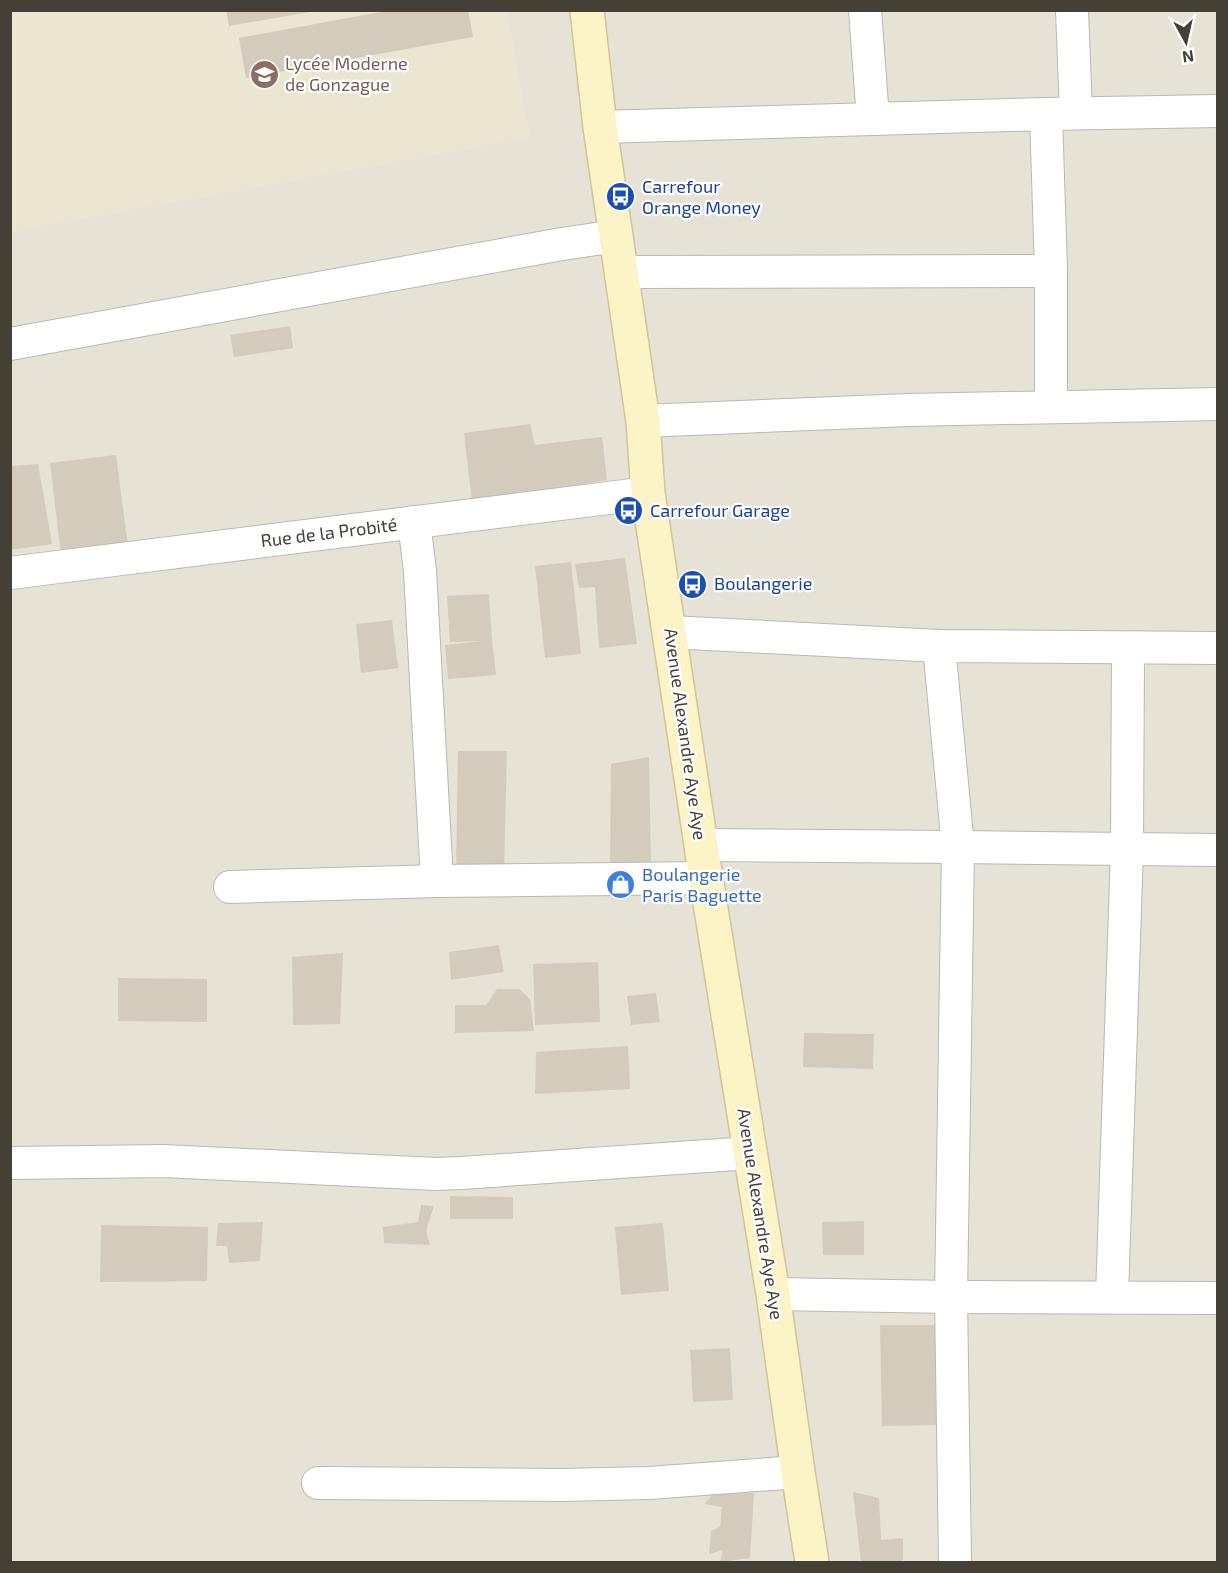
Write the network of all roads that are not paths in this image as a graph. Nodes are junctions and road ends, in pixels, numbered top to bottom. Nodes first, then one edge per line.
1 (587, 10) edge
2 (865, 10) edge
3 (1072, 10) edge
4 (1218, 111) edge
5 (1061, 114) junction
6 (873, 119) junction
7 (600, 127) junction
8 (616, 236) junction
9 (1051, 271) junction
10 (621, 272) junction
11 (10, 344) edge
12 (1218, 404) edge
13 (1051, 407) junction
14 (643, 421) junction
15 (648, 493) junction
16 (414, 522) junction
17 (10, 573) edge
18 (670, 632) junction
19 (939, 646) junction
20 (1128, 648) junction
21 (1218, 648) edge
22 (701, 845) junction
23 (958, 846) junction
24 (1127, 849) junction
25 (1218, 850) edge
26 (706, 878) junction
27 (437, 881) junction
28 (230, 887) dead end
29 (750, 1153) junction
30 (10, 1163) edge
31 (773, 1294) junction
32 (951, 1297) junction
33 (1113, 1297) junction
34 (1218, 1298) edge
35 (798, 1472) junction
36 (318, 1483) dead end
37 (812, 1563) edge
38 (955, 1563) edge

1 - 7 street, Avenue Alexandre Aye Aye
2 - 6 street
3 - 5 street
4 - 5 street
5 - 6 street
5 - 9 street
6 - 7 street
7 - 8 street, Avenue Alexandre Aye Aye
8 - 10 street, Avenue Alexandre Aye Aye
8 - 11 street
9 - 10 street
9 - 13 street
10 - 14 street, Avenue Alexandre Aye Aye
12 - 13 street
13 - 14 street
14 - 15 street, Avenue Alexandre Aye Aye
15 - 16 street, Rue de la Probité
15 - 18 street, Avenue Alexandre Aye Aye
16 - 17 street, Rue de la Probité
16 - 27 street
18 - 19 street
18 - 22 street, Avenue Alexandre Aye Aye
19 - 20 street
19 - 23 street
20 - 21 street
20 - 24 street
22 - 23 street
22 - 26 street, Avenue Alexandre Aye Aye
23 - 24 street
23 - 32 street
24 - 25 street
24 - 33 street
26 - 27 street
26 - 29 street, Avenue Alexandre Aye Aye
27 - 28 street
29 - 30 street
29 - 31 street, Avenue Alexandre Aye Aye
31 - 32 street
31 - 35 street, Avenue Alexandre Aye Aye
32 - 33 street
32 - 38 street
33 - 34 street
35 - 36 street
35 - 37 street, Avenue Alexandre Aye Aye

